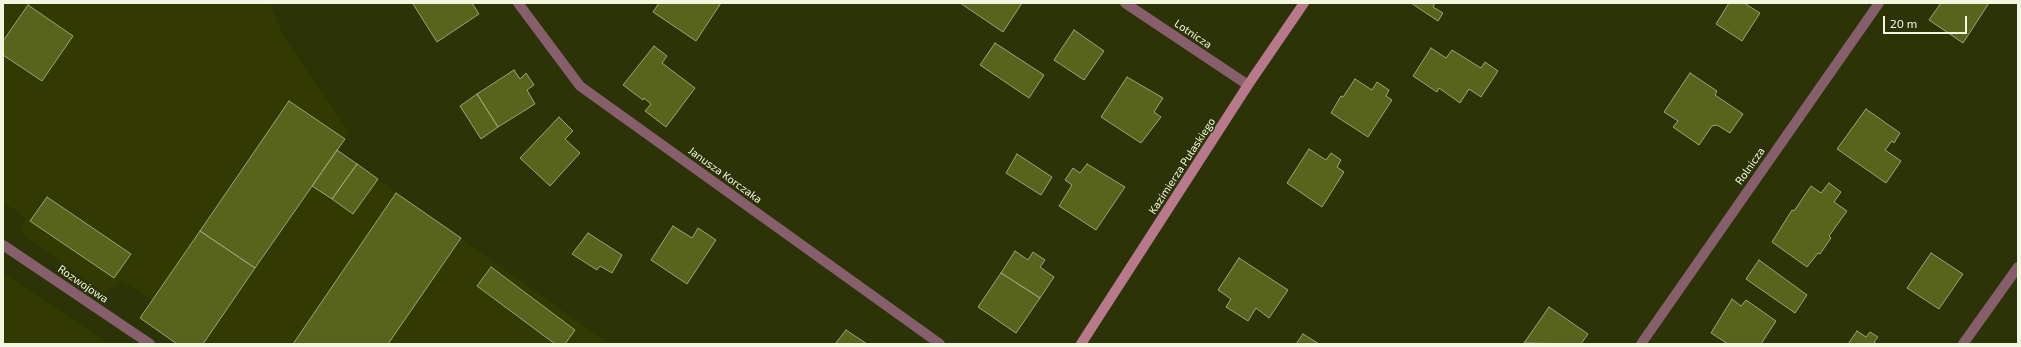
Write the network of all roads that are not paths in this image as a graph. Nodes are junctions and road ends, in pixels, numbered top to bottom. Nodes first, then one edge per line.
1 (518, 3) edge
2 (1125, 3) edge
3 (1304, 3) edge
4 (1879, 3) edge
5 (1248, 85) junction
6 (3, 244) edge
7 (2018, 267) edge
8 (150, 344) edge
9 (940, 344) edge
10 (1081, 344) edge
11 (1641, 344) edge
12 (1963, 344) edge

1 - 9 street, Janusza Korczaka
2 - 5 street, Lotnicza
3 - 5 main road, Kazimierza Pułaskiego
4 - 11 street, Rolnicza
5 - 10 main road, Kazimierza Pułaskiego
6 - 8 street, Rozwojowa
7 - 12 street

